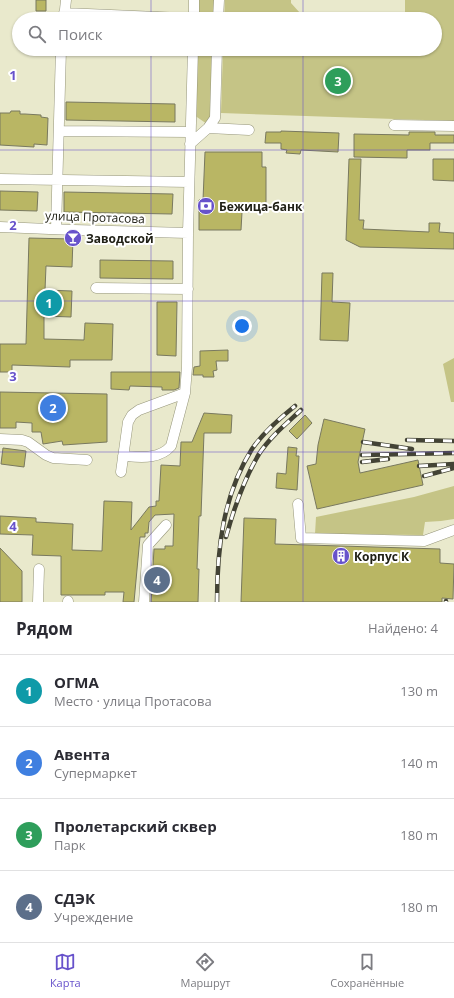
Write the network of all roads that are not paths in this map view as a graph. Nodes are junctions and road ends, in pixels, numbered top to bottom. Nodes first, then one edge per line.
1 (66, 0) edge
2 (194, 0) edge
3 (219, 0) edge
4 (64, 12) edge
5 (194, 12) edge
6 (218, 12) edge
7 (61, 56) edge
8 (193, 56) edge
9 (217, 56) edge
10 (394, 124) dead end
11 (454, 126) edge
12 (208, 128) junction
13 (249, 130) dead end
14 (59, 131) junction
15 (190, 132) junction
16 (190, 144) junction
17 (0, 179) edge
18 (58, 180) junction
19 (189, 182) junction
20 (0, 227) edge
21 (56, 229) junction
22 (188, 233) junction
23 (96, 288) dead end
24 (188, 289) junction
25 (185, 393) junction
26 (0, 439) edge
27 (123, 456) junction
28 (87, 460) dead end
29 (121, 472) dead end
30 (298, 504) dead end
31 (166, 526) dead end
32 (454, 530) edge
33 (39, 569) dead end
34 (38, 602) edge
35 (144, 602) edge

1 - 4 street
2 - 5 street
3 - 6 street
7 - 14 street
8 - 15 street
9 - 12 street
10 - 11 street
12 - 13 street
12 - 16 street
14 - 15 street
14 - 18 street
15 - 16 street
16 - 19 street
17 - 18 street
18 - 19 street
18 - 21 street
19 - 22 street
20 - 21 street, улица Протасова
21 - 22 street, улица Протасова
22 - 24 street
23 - 24 street
24 - 25 street
25 - 27 street
25 - 27 street
26 - 28 street
27 - 29 street
30 - 32 street
31 - 35 street
33 - 34 street

